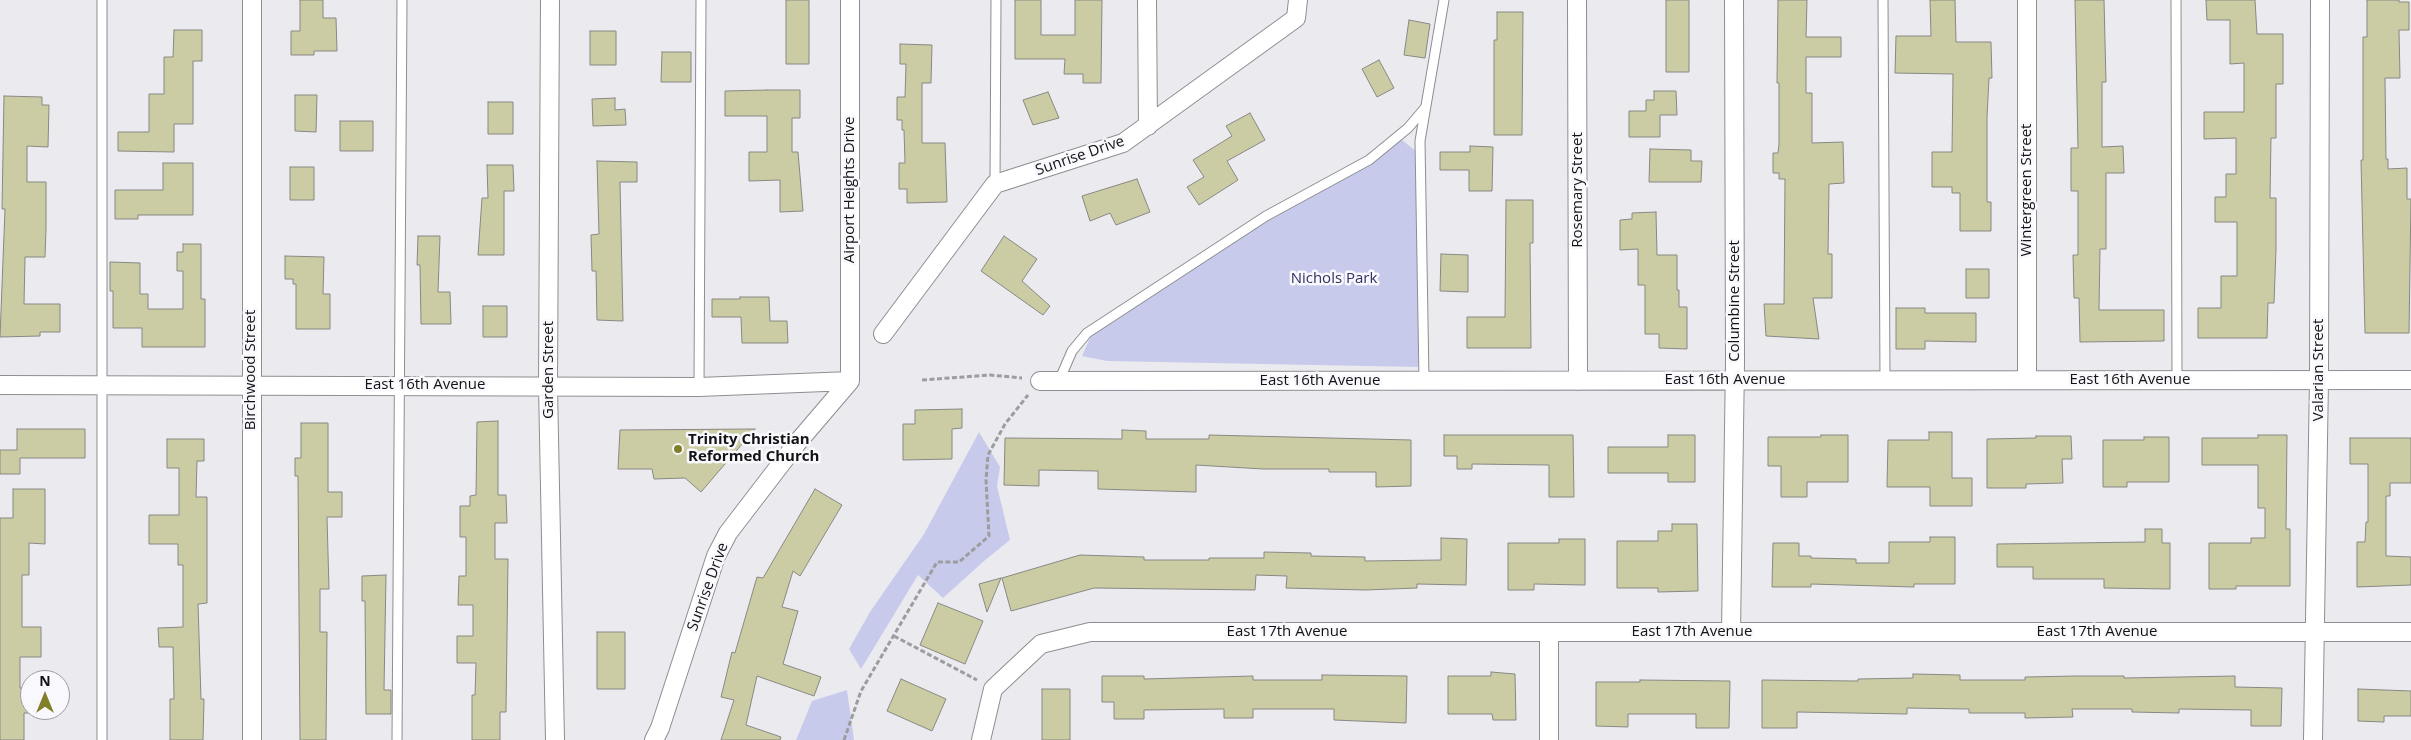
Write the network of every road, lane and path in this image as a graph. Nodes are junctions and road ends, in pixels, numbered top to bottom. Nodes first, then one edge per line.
1 (102, 0) edge
2 (252, 0) edge
3 (402, 0) edge
4 (550, 0) edge
5 (701, 0) edge
6 (850, 0) edge
7 (996, 0) edge
8 (1147, 0) edge
9 (1298, 0) edge
10 (1444, 0) edge
11 (1577, 0) edge
12 (1734, 0) edge
13 (1882, 0) edge
14 (2027, 0) edge
15 (2176, 0) edge
16 (2320, 0) edge
17 (1425, 108) junction
18 (1148, 126) junction
19 (995, 184) junction
20 (883, 334) dead end
21 (922, 380) dead end
22 (1735, 380) junction
23 (1885, 380) junction
24 (2028, 380) junction
25 (2178, 380) junction
26 (2319, 380) junction
27 (2411, 380) edge
28 (850, 381) junction
29 (1040, 381) junction
30 (1059, 381) junction
31 (1424, 381) junction
32 (1578, 381) junction
33 (251, 384) junction
34 (0, 385) edge
35 (101, 385) junction
36 (399, 386) junction
37 (548, 386) junction
38 (699, 387) junction
39 (1549, 632) junction
40 (1731, 632) junction
41 (2314, 632) junction
42 (2411, 632) edge
43 (894, 636) junction
44 (993, 689) junction
45 (102, 740) edge
46 (252, 740) edge
47 (397, 740) edge
48 (555, 740) edge
49 (654, 740) edge
50 (844, 740) edge
51 (981, 740) edge
52 (1549, 740) edge
53 (2313, 740) edge

1 - 35 lane
2 - 33 street, Birchwood Street
3 - 36 lane
4 - 37 street, Garden Street
5 - 38 lane
6 - 28 street, Airport Heights Drive
7 - 19 lane
8 - 18 street
9 - 18 street, Sunrise Drive
10 - 17 lane
11 - 32 street, Rosemary Street
12 - 22 street, Columbine Street
13 - 23 lane
14 - 24 street, Wintergreen Street
15 - 25 lane
16 - 26 street, Valarian Street
17 - 30 lane
17 - 31 lane
18 - 19 street, Sunrise Drive
19 - 20 street
21 - 29 path
22 - 23 street, East 16th Avenue
22 - 32 street, East 16th Avenue
22 - 40 street, Columbine Street
23 - 24 street, East 16th Avenue
24 - 25 street, East 16th Avenue
25 - 26 street, East 16th Avenue
26 - 27 street, East 16th Avenue
26 - 41 street, Valarian Street
28 - 38 street, East 16th Avenue
28 - 49 street, Sunrise Drive
29 - 30 street, East 16th Avenue
29 - 43 path
30 - 31 street, East 16th Avenue
31 - 32 street, East 16th Avenue
33 - 35 street, East 16th Avenue
33 - 36 street, East 16th Avenue
33 - 46 street, Birchwood Street
34 - 35 street, East 16th Avenue
35 - 45 lane
36 - 37 street, East 16th Avenue
36 - 47 lane
37 - 38 street, East 16th Avenue
37 - 48 street, Garden Street
39 - 40 street, East 17th Avenue
39 - 44 street, East 17th Avenue
39 - 52 street
40 - 41 street, East 17th Avenue
41 - 42 street, East 17th Avenue
41 - 53 street, Valarian Street
43 - 44 path
43 - 50 path
44 - 51 street

